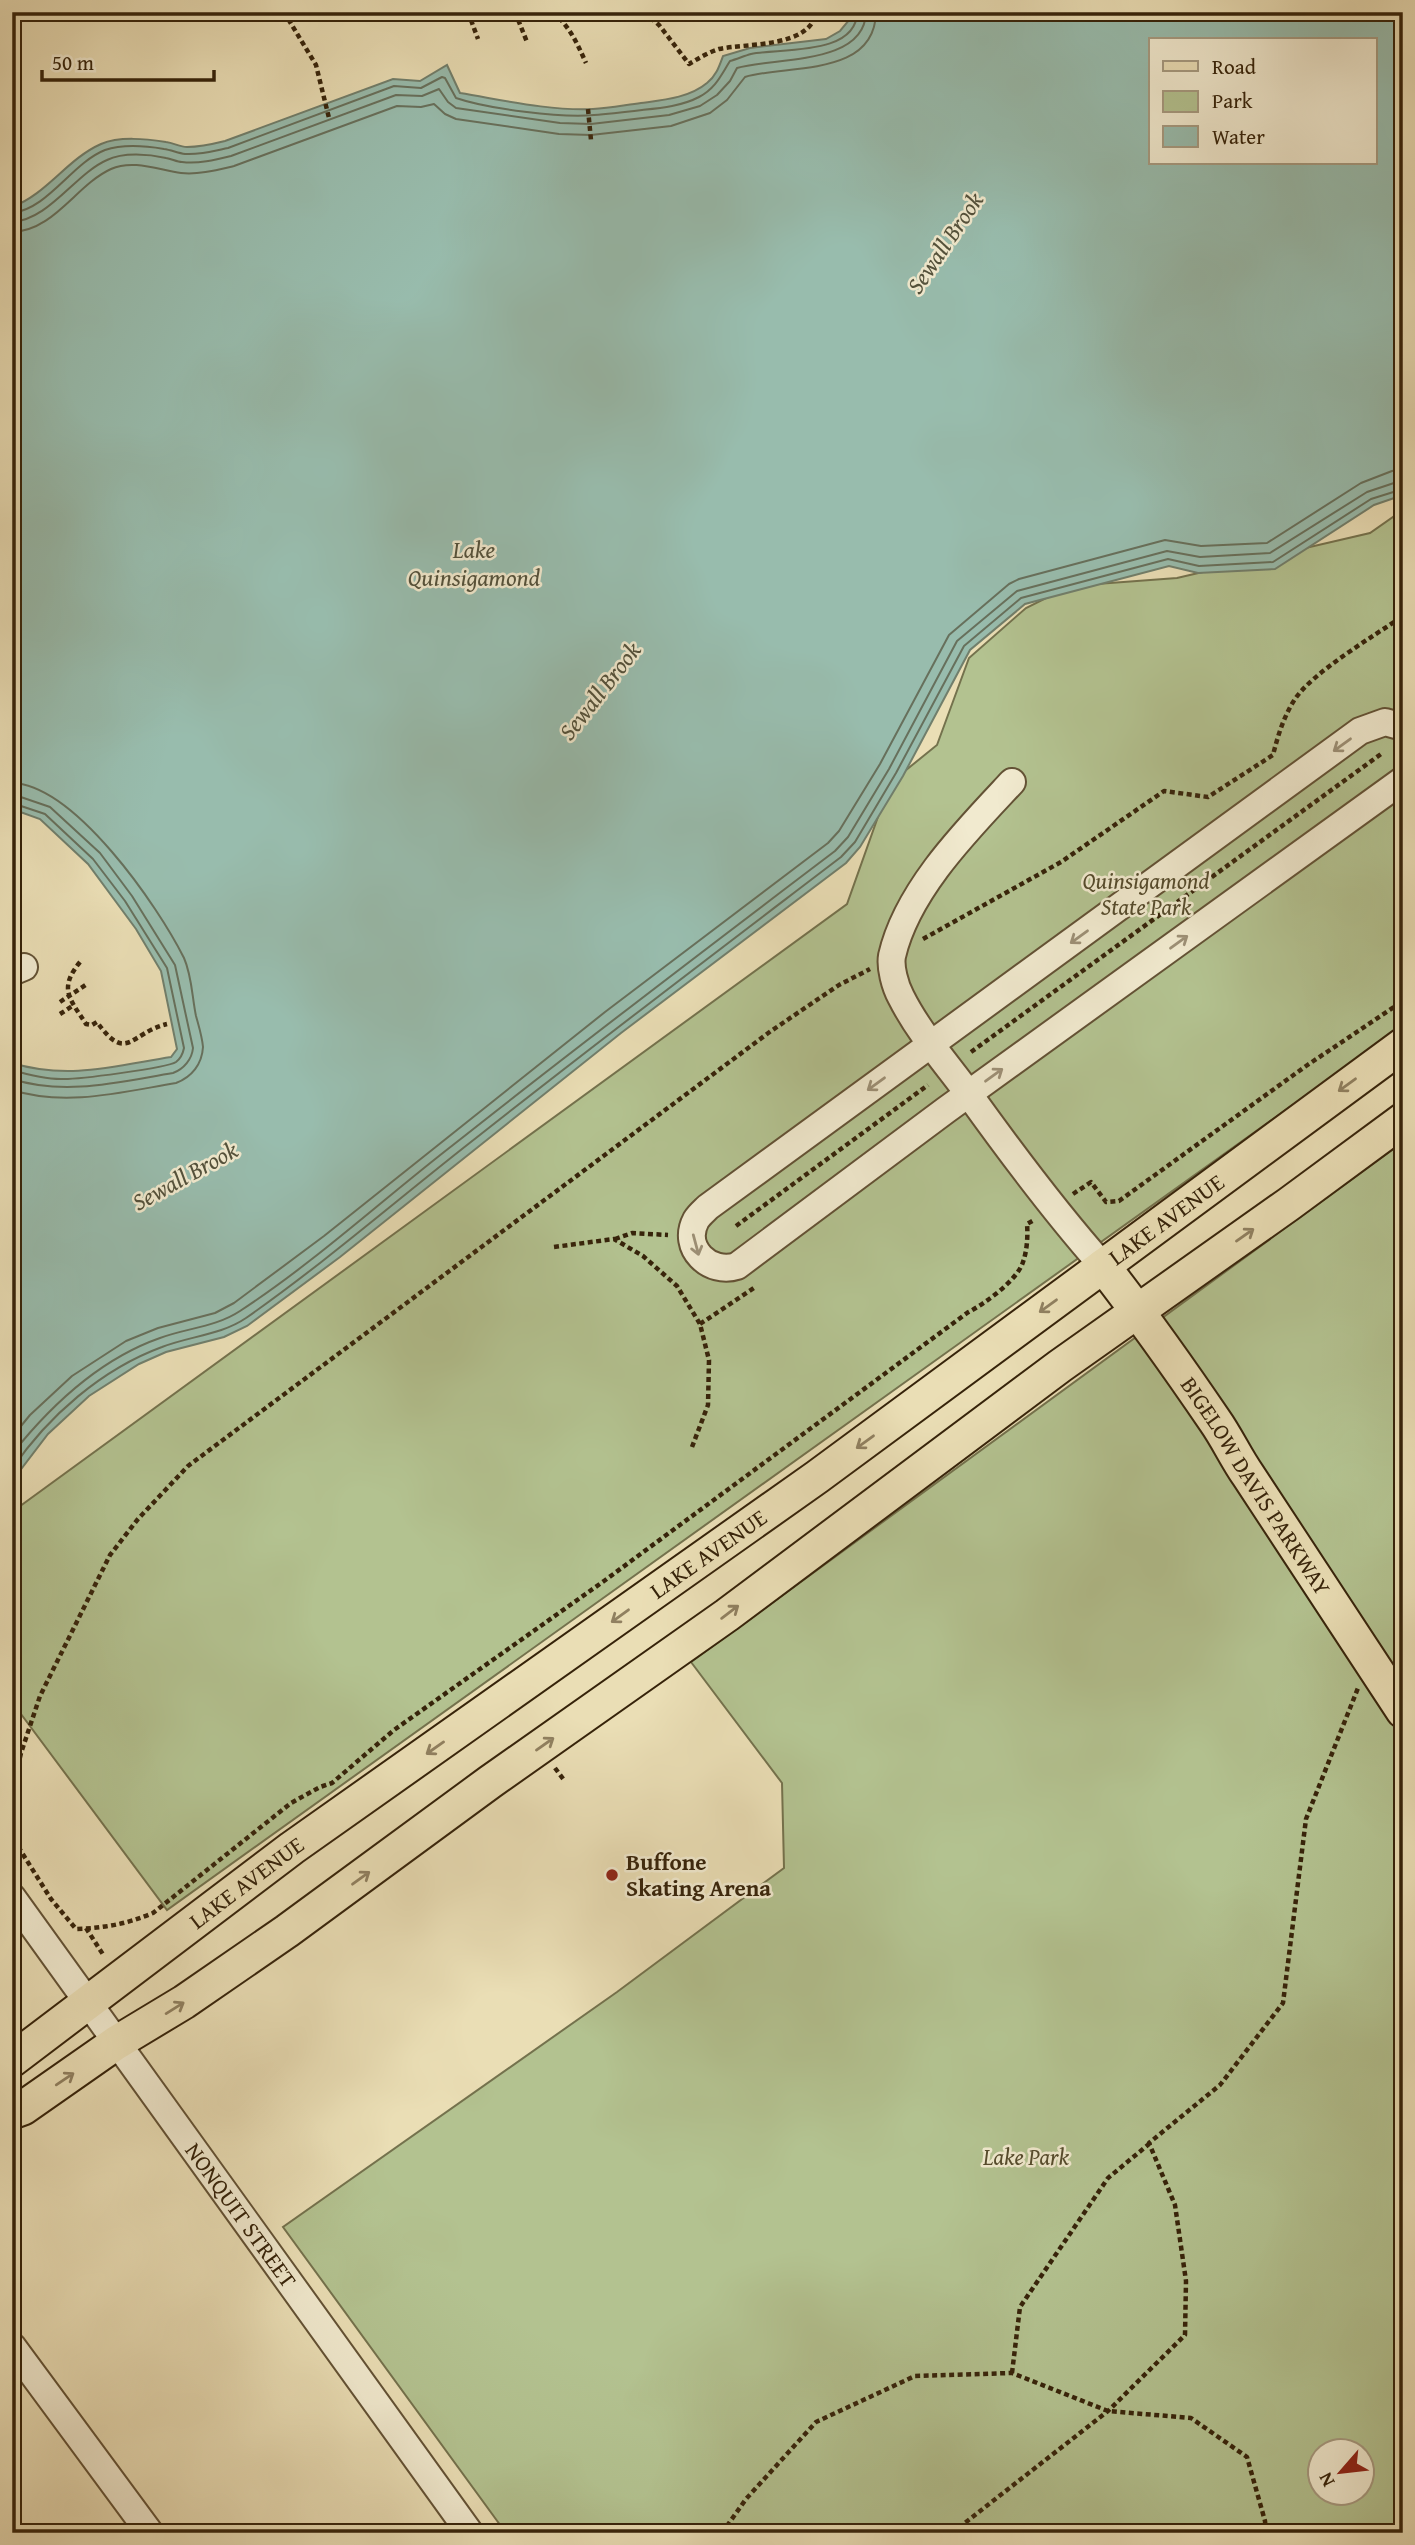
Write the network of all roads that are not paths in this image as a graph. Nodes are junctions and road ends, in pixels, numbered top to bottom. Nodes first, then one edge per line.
1 (1403, 726) edge
2 (1403, 780) edge
3 (1012, 782) dead end
4 (932, 1044) junction
5 (1403, 1045) edge
6 (968, 1094) junction
7 (1403, 1120) edge
8 (1103, 1266) junction
9 (1138, 1310) junction
10 (1402, 1708) edge
11 (12, 1897) edge
12 (89, 2003) junction
13 (116, 2043) junction
14 (12, 2060) edge
15 (12, 2112) edge
16 (12, 2346) edge
17 (150, 2533) edge
18 (470, 2533) edge

1 -> 4 street
6 -> 2 street
3 - 4 street
4 - 6 street
4 -> 6 street
5 -> 8 main road, LAKE AVENUE
6 - 8 street
9 -> 7 main road
8 - 9 main road, BIGELOW DAVIS PARKWAY
8 -> 12 main road, LAKE AVENUE
9 - 10 main road, BIGELOW DAVIS PARKWAY
13 -> 9 main road
11 - 12 street, NONQUIT STREET
12 - 13 street, NONQUIT STREET
12 - 14 main road, LAKE AVENUE
15 -> 13 main road
13 - 18 street, NONQUIT STREET
16 - 17 street

